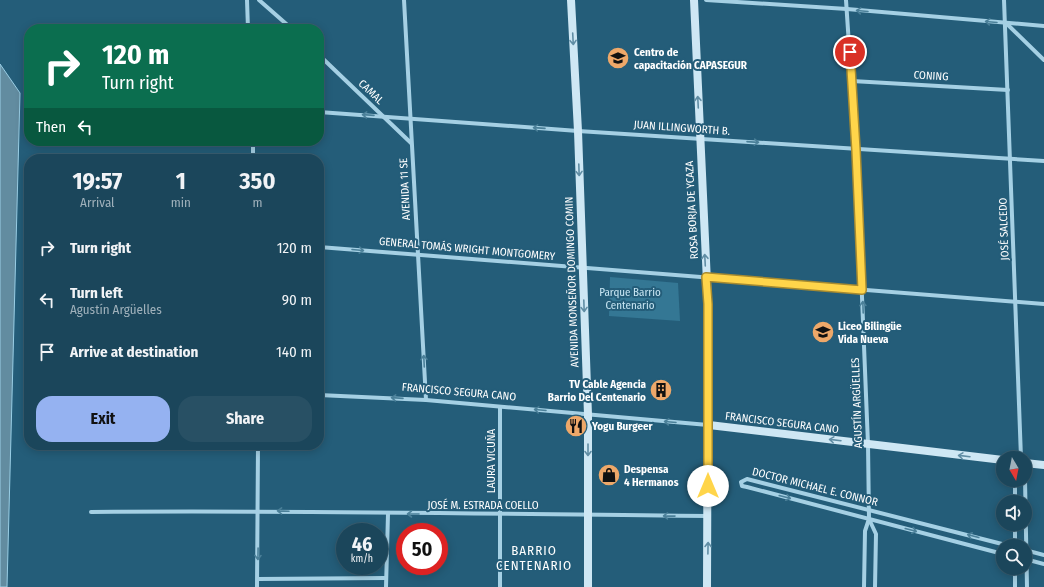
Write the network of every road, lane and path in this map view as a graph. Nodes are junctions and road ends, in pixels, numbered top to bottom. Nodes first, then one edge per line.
1 (247, 0) edge
2 (259, 0) edge
3 (404, 0) edge
4 (571, 0) edge
5 (694, 0) edge
6 (706, 0) edge
7 (846, 0) edge
8 (1004, 0) edge
9 (847, 9) junction
10 (1006, 23) junction
11 (248, 24) edge
12 (286, 24) edge
13 (1044, 26) edge
14 (324, 60) edge
15 (1044, 60) edge
16 (852, 81) junction
17 (1008, 90) junction
18 (324, 112) edge
19 (383, 116) junction
20 (410, 119) junction
21 (578, 131) junction
22 (700, 138) junction
23 (412, 143) junction
24 (856, 150) junction
25 (1011, 160) junction
26 (1044, 162) edge
27 (324, 247) edge
28 (418, 255) junction
29 (583, 268) junction
30 (706, 277) junction
31 (862, 290) junction
32 (1016, 302) junction
33 (1044, 304) edge
34 (324, 395) edge
35 (426, 400) junction
36 (500, 407) junction
37 (588, 415) junction
38 (709, 425) junction
39 (868, 444) junction
40 (258, 450) edge
41 (1021, 451) edge
42 (996, 459) edge
43 (1032, 464) edge
44 (1044, 465) edge
45 (1025, 487) edge
46 (868, 509) junction
47 (258, 510) junction
48 (92, 512) dead end
49 (388, 514) junction
50 (500, 514) junction
51 (588, 515) junction
52 (708, 516) junction
53 (869, 519) junction
54 (1026, 539) edge
55 (996, 542) edge
56 (996, 552) edge
57 (1032, 552) edge
58 (1044, 555) edge
59 (1032, 561) edge
60 (1044, 564) edge
61 (1015, 575) edge
62 (1027, 575) edge
63 (386, 578) junction
64 (258, 579) junction
65 (257, 587) edge
66 (386, 587) edge
67 (500, 587) edge
68 (588, 587) edge
69 (707, 587) edge
70 (864, 587) edge
71 (875, 587) edge
72 (1015, 587) edge
73 (1027, 587) edge

1 - 11 street
2 - 12 street
3 - 20 street, AVENIDA 11 SE
4 -> 21 main road, AVENIDA MONSEÑOR DOMINGO COMIN
22 -> 5 main road, ROSA BORJA DE YCAZA
6 - 9 street
7 - 9 street, AGUSTÍN ARGÜELLES
8 - 10 street, JOSÉ SALCEDO
10 -> 9 street
9 - 16 street, AGUSTÍN ARGÜELLES
10 - 13 street
10 - 15 street
10 - 17 street, JOSÉ SALCEDO
14 - 19 street, CAMAL
16 - 17 street, CONING
16 - 24 street, AGUSTÍN ARGÜELLES
17 - 25 street, JOSÉ SALCEDO
19 -> 18 street, JUAN ILLINGWORTH B.
19 - 20 street, JUAN ILLINGWORTH B.
19 - 23 street, CAMAL
21 -> 20 street, JUAN ILLINGWORTH B.
20 - 23 street, AVENIDA 11 SE
21 - 22 street, JUAN ILLINGWORTH B.
21 -> 29 main road, AVENIDA MONSEÑOR DOMINGO COMIN
22 -> 24 street, JUAN ILLINGWORTH B.
30 -> 22 main road, ROSA BORJA DE YCAZA
23 - 28 street, AVENIDA 11 SE
24 - 25 street, JUAN ILLINGWORTH B.
24 - 31 street, AGUSTÍN ARGÜELLES
25 - 26 street, JUAN ILLINGWORTH B.
25 - 32 street, JOSÉ SALCEDO
27 -> 28 street, GENERAL TOMÁS WRIGHT MONTGOMERY
28 - 29 street, GENERAL TOMÁS WRIGHT MONTGOMERY
35 -> 28 street, AVENIDA 11 SE
29 - 30 street, GENERAL TOMÁS WRIGHT MONTGOMERY
29 -> 37 main road, AVENIDA MONSEÑOR DOMINGO COMIN
30 - 31 street, GENERAL TOMÁS WRIGHT MONTGOMERY
30 - 38 main road, ROSA BORJA DE YCAZA
31 - 32 street, GENERAL TOMÁS WRIGHT MONTGOMERY
39 -> 31 street, AGUSTÍN ARGÜELLES
32 - 33 street, GENERAL TOMÁS WRIGHT MONTGOMERY
32 - 41 street, JOSÉ SALCEDO
35 -> 34 street, FRANCISCO SEGURA CANO
35 - 36 street, FRANCISCO SEGURA CANO
37 -> 36 street, FRANCISCO SEGURA CANO
36 - 50 street, LAURA VICUÑA
38 -> 37 street, FRANCISCO SEGURA CANO
37 -> 51 main road, AVENIDA MONSEÑOR DOMINGO COMIN
39 -> 38 main road, FRANCISCO SEGURA CANO
38 - 52 main road, ROSA BORJA DE YCAZA
42 -> 39 main road, FRANCISCO SEGURA CANO
39 - 46 street, AGUSTÍN ARGÜELLES
40 - 47 street
43 - 44 main road
45 - 54 street
46 - 53 street, AGUSTÍN ARGÜELLES
46 -> 53 street, DOCTOR MICHAEL E. CONNOR
55 -> 46 street, DOCTOR MICHAEL E. CONNOR
47 - 48 street, JOSÉ M. ESTRADA COELLO
49 -> 47 street, JOSÉ M. ESTRADA COELLO
47 -> 64 street
50 -> 49 street, JOSÉ M. ESTRADA COELLO
49 - 63 street
50 - 51 street, JOSÉ M. ESTRADA COELLO
50 - 67 street, LAURA VICUÑA
52 -> 51 street, JOSÉ M. ESTRADA COELLO
51 - 68 main road, AVENIDA MONSEÑOR DOMINGO COMIN
69 -> 52 main road, ROSA BORJA DE YCAZA
53 -> 56 street, DOCTOR MICHAEL E. CONNOR
53 - 70 street, AGUSTÍN ARGÜELLES
53 - 71 street, AGUSTÍN ARGÜELLES
57 - 58 street
59 - 60 street
61 - 72 street
62 - 73 street
63 - 64 street
63 - 66 street
64 - 65 street

